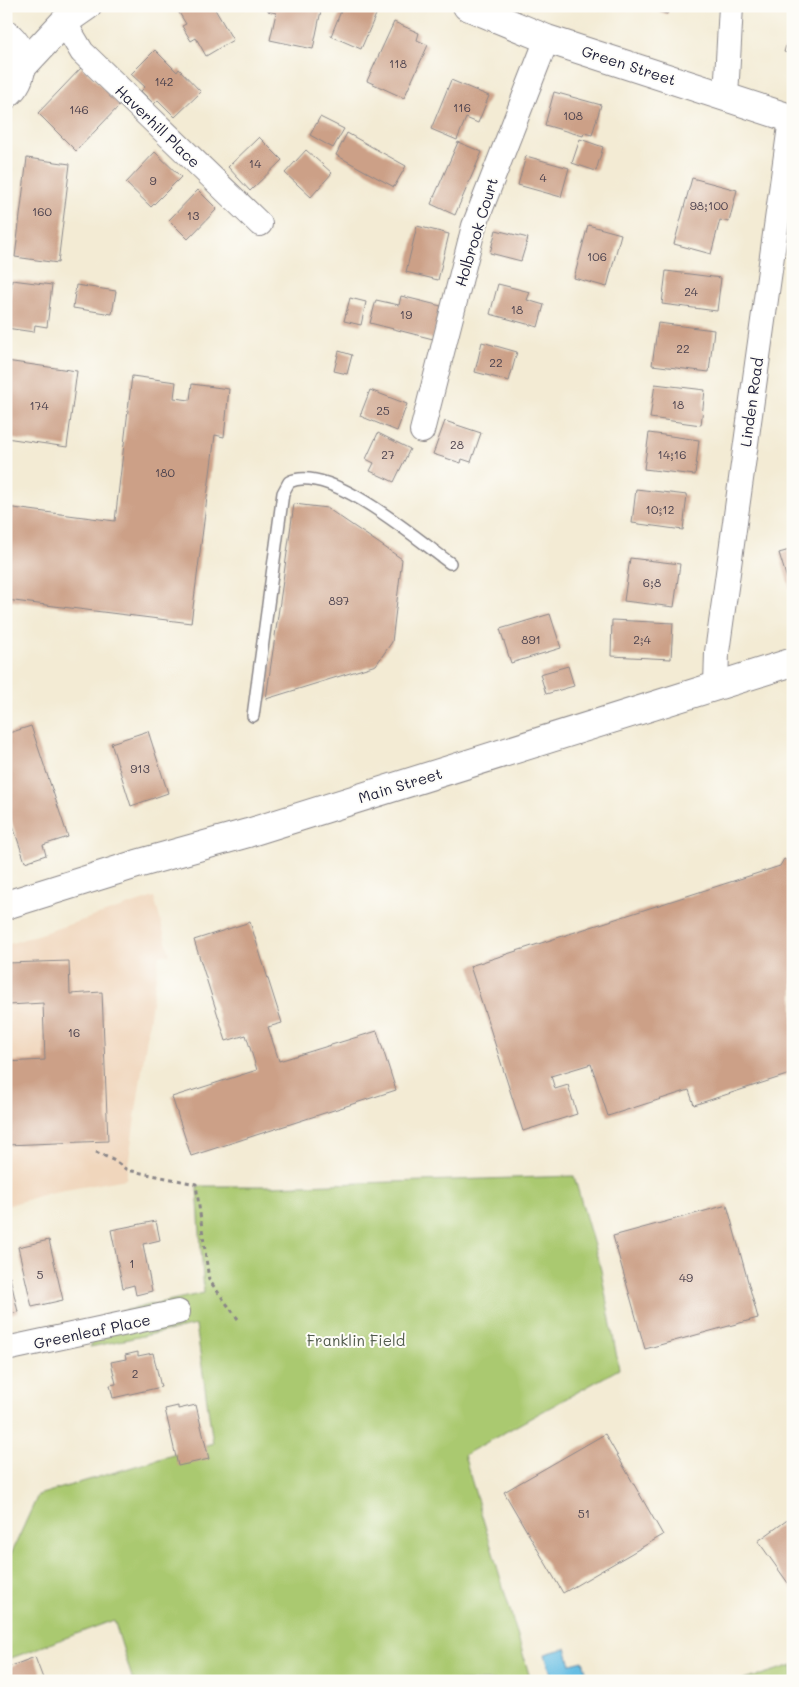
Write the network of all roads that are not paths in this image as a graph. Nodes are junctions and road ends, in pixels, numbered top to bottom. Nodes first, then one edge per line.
1 (87, 6) edge
2 (467, 6) edge
3 (730, 6) edge
4 (64, 22) junction
5 (6, 29) edge
6 (6, 34) edge
7 (547, 39) junction
8 (22, 67) junction
9 (6, 95) edge
10 (726, 96) junction
11 (792, 119) edge
12 (260, 224) dead end
13 (422, 431) dead end
14 (450, 563) dead end
15 (793, 662) edge
16 (716, 686) junction
17 (253, 716) dead end
18 (6, 905) edge
19 (178, 1312) dead end
20 (6, 1349) edge

1 - 4 main road
2 - 7 main road, Green Street
3 - 10 street
4 - 5 main road
4 - 8 main road
4 - 12 street, Haverhill Place
6 - 8 main road
7 - 10 main road, Green Street
7 - 13 street, Holbrook Court
8 - 9 main road
10 - 11 main road, Green Street
11 - 16 street, Linden Road
14 - 17 lane
15 - 16 main road, Main Street
16 - 18 main road, Main Street
19 - 20 street, Greenleaf Place

